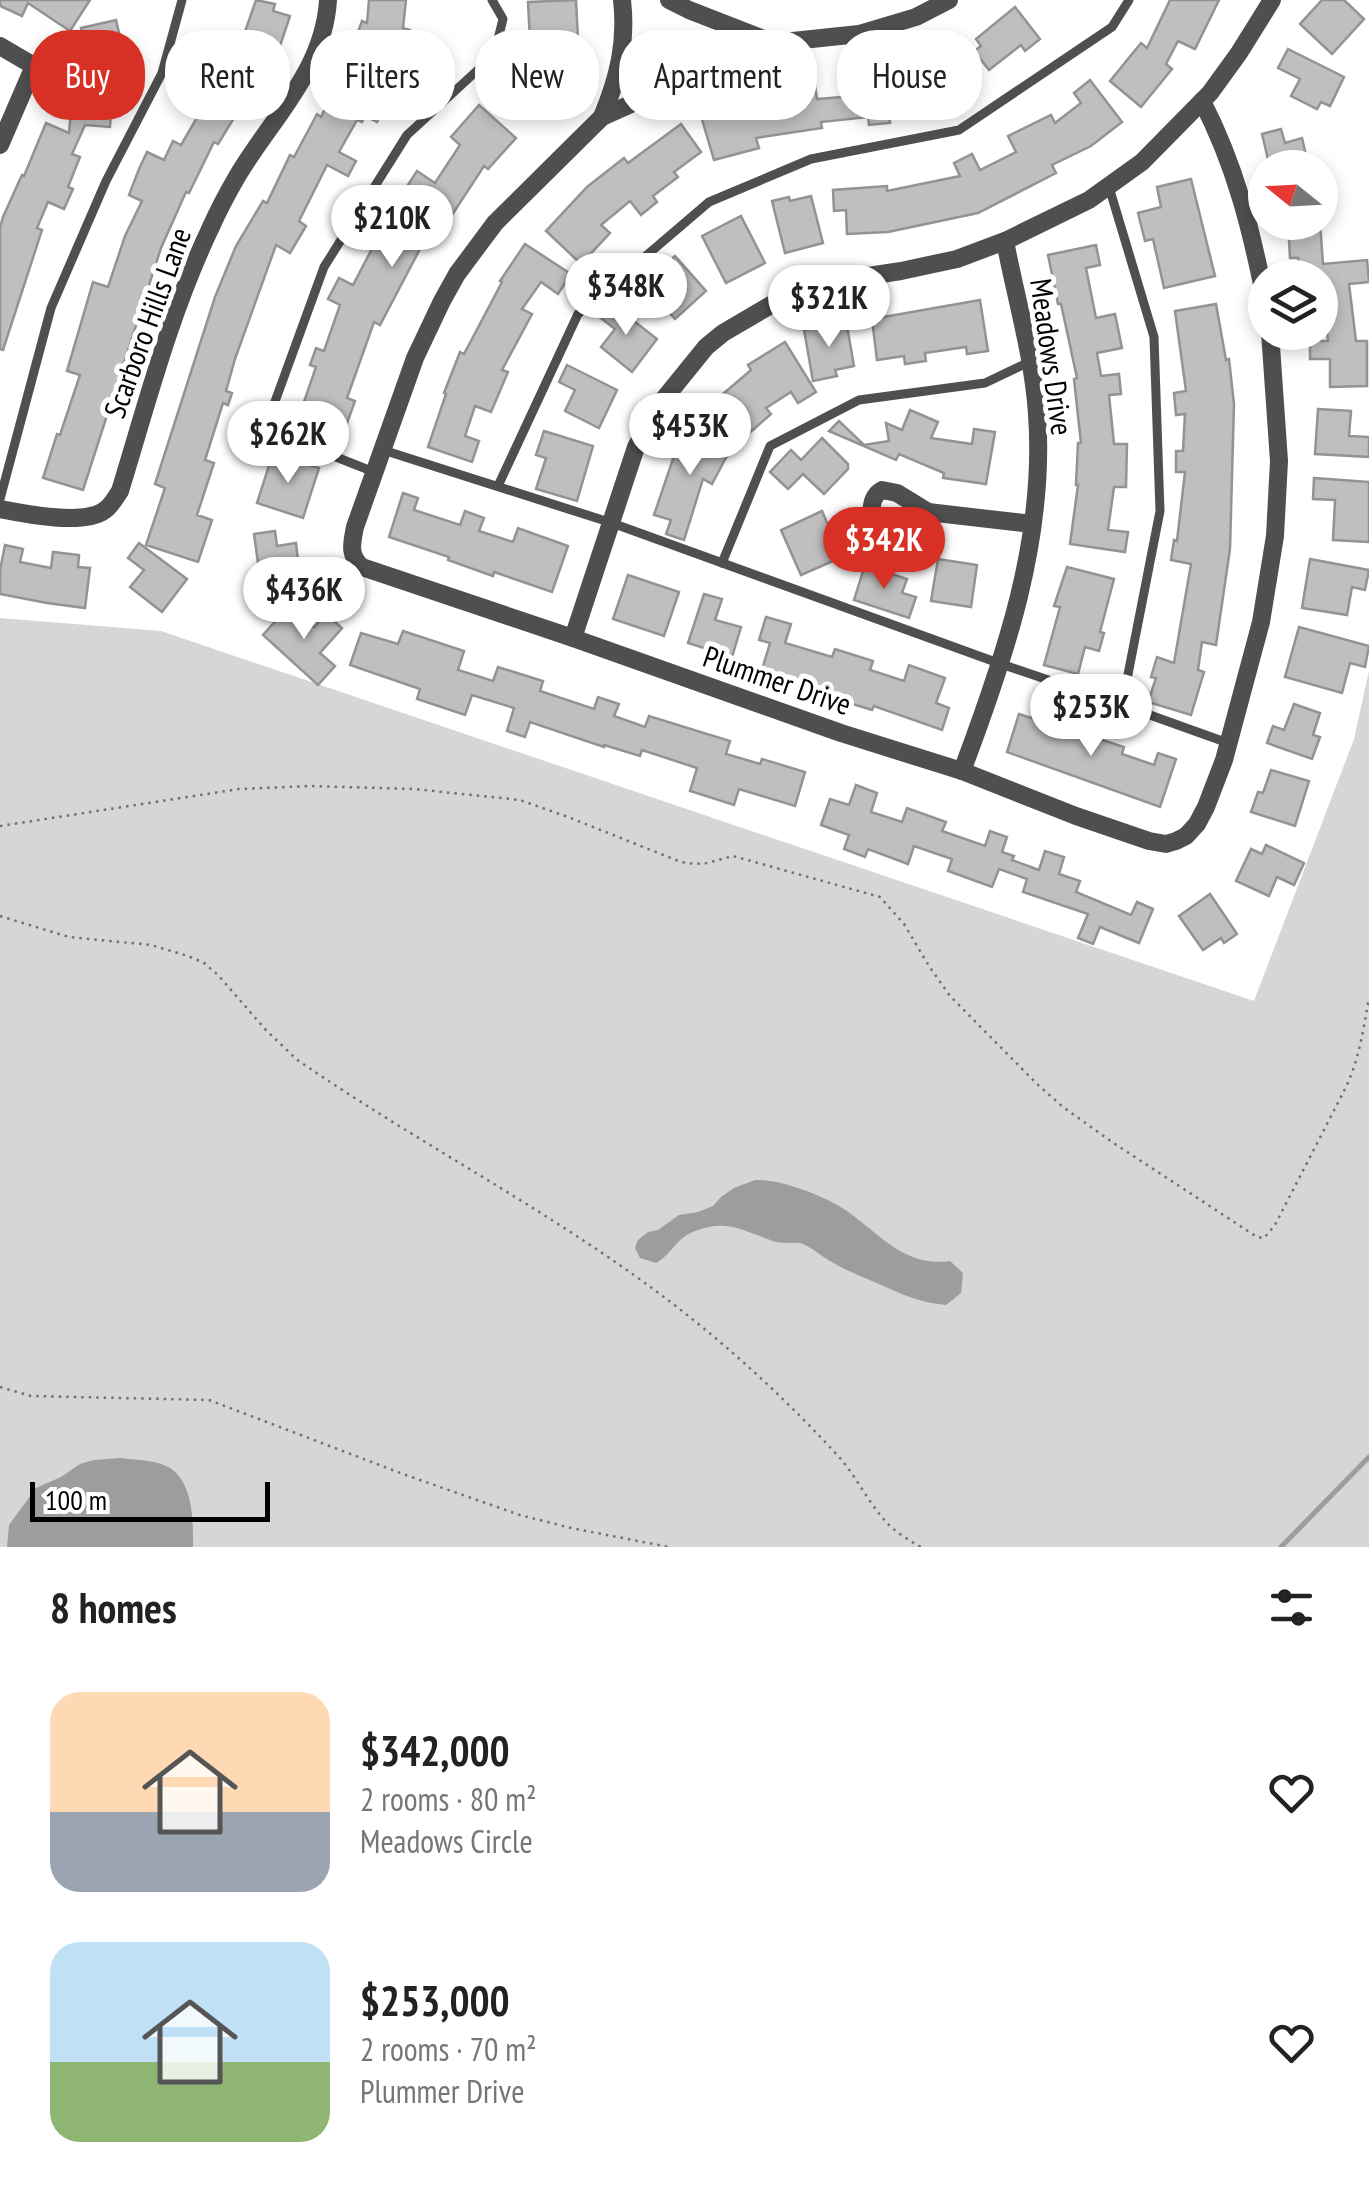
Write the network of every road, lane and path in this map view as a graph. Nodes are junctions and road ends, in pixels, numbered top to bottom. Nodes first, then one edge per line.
1 (182, 0) edge
2 (328, 0) edge
3 (492, 0) edge
4 (622, 0) edge
5 (669, 0) edge
6 (948, 0) edge
7 (1129, 0) edge
8 (1272, 0) edge
9 (741, 30) edge
10 (817, 38) edge
11 (0, 46) edge
12 (1202, 101) junction
13 (619, 110) edge
14 (602, 118) junction
15 (0, 145) edge
16 (1109, 187) junction
17 (1005, 241) junction
18 (1256, 260) edge
19 (1271, 350) edge
20 (1030, 362) junction
21 (382, 450) junction
22 (374, 472) junction
23 (498, 486) junction
24 (0, 498) edge
25 (0, 509) edge
26 (928, 512) dead end
27 (612, 522) junction
28 (1032, 524) junction
29 (722, 562) junction
30 (573, 638) junction
31 (1001, 664) junction
32 (1122, 704) junction
33 (1228, 742) junction
34 (962, 771) junction
35 (0, 826) edge
36 (0, 916) edge
37 (1369, 998) edge
38 (0, 1387) edge
39 (668, 1547) edge
40 (921, 1547) edge

1 - 24 lane
2 - 25 street, Scarboro Hills Lane
3 - 22 lane
4 - 14 street, Plummer Drive
5 - 9 street
6 - 10 street
7 - 23 lane
8 - 12 street
11 - 15 street
12 - 16 street
12 - 18 street
13 - 14 street, Plummer Drive
14 - 21 street, Plummer Drive
16 - 17 street
16 - 32 lane
17 - 20 street, Meadows Drive
17 - 27 street
19 - 33 street, Plummer Drive
20 - 28 street, Meadows Drive
20 - 29 lane
21 - 22 street, Plummer Drive
21 - 23 lane
22 - 30 street, Plummer Drive
23 - 27 lane
26 - 28 street
27 - 29 lane
27 - 30 street
28 - 31 street, Meadows Drive
29 - 31 lane
30 - 34 street, Plummer Drive
31 - 32 lane
31 - 34 street, Meadows Drive
32 - 33 lane
33 - 34 street, Plummer Drive
35 - 37 path
36 - 40 path
38 - 39 path

